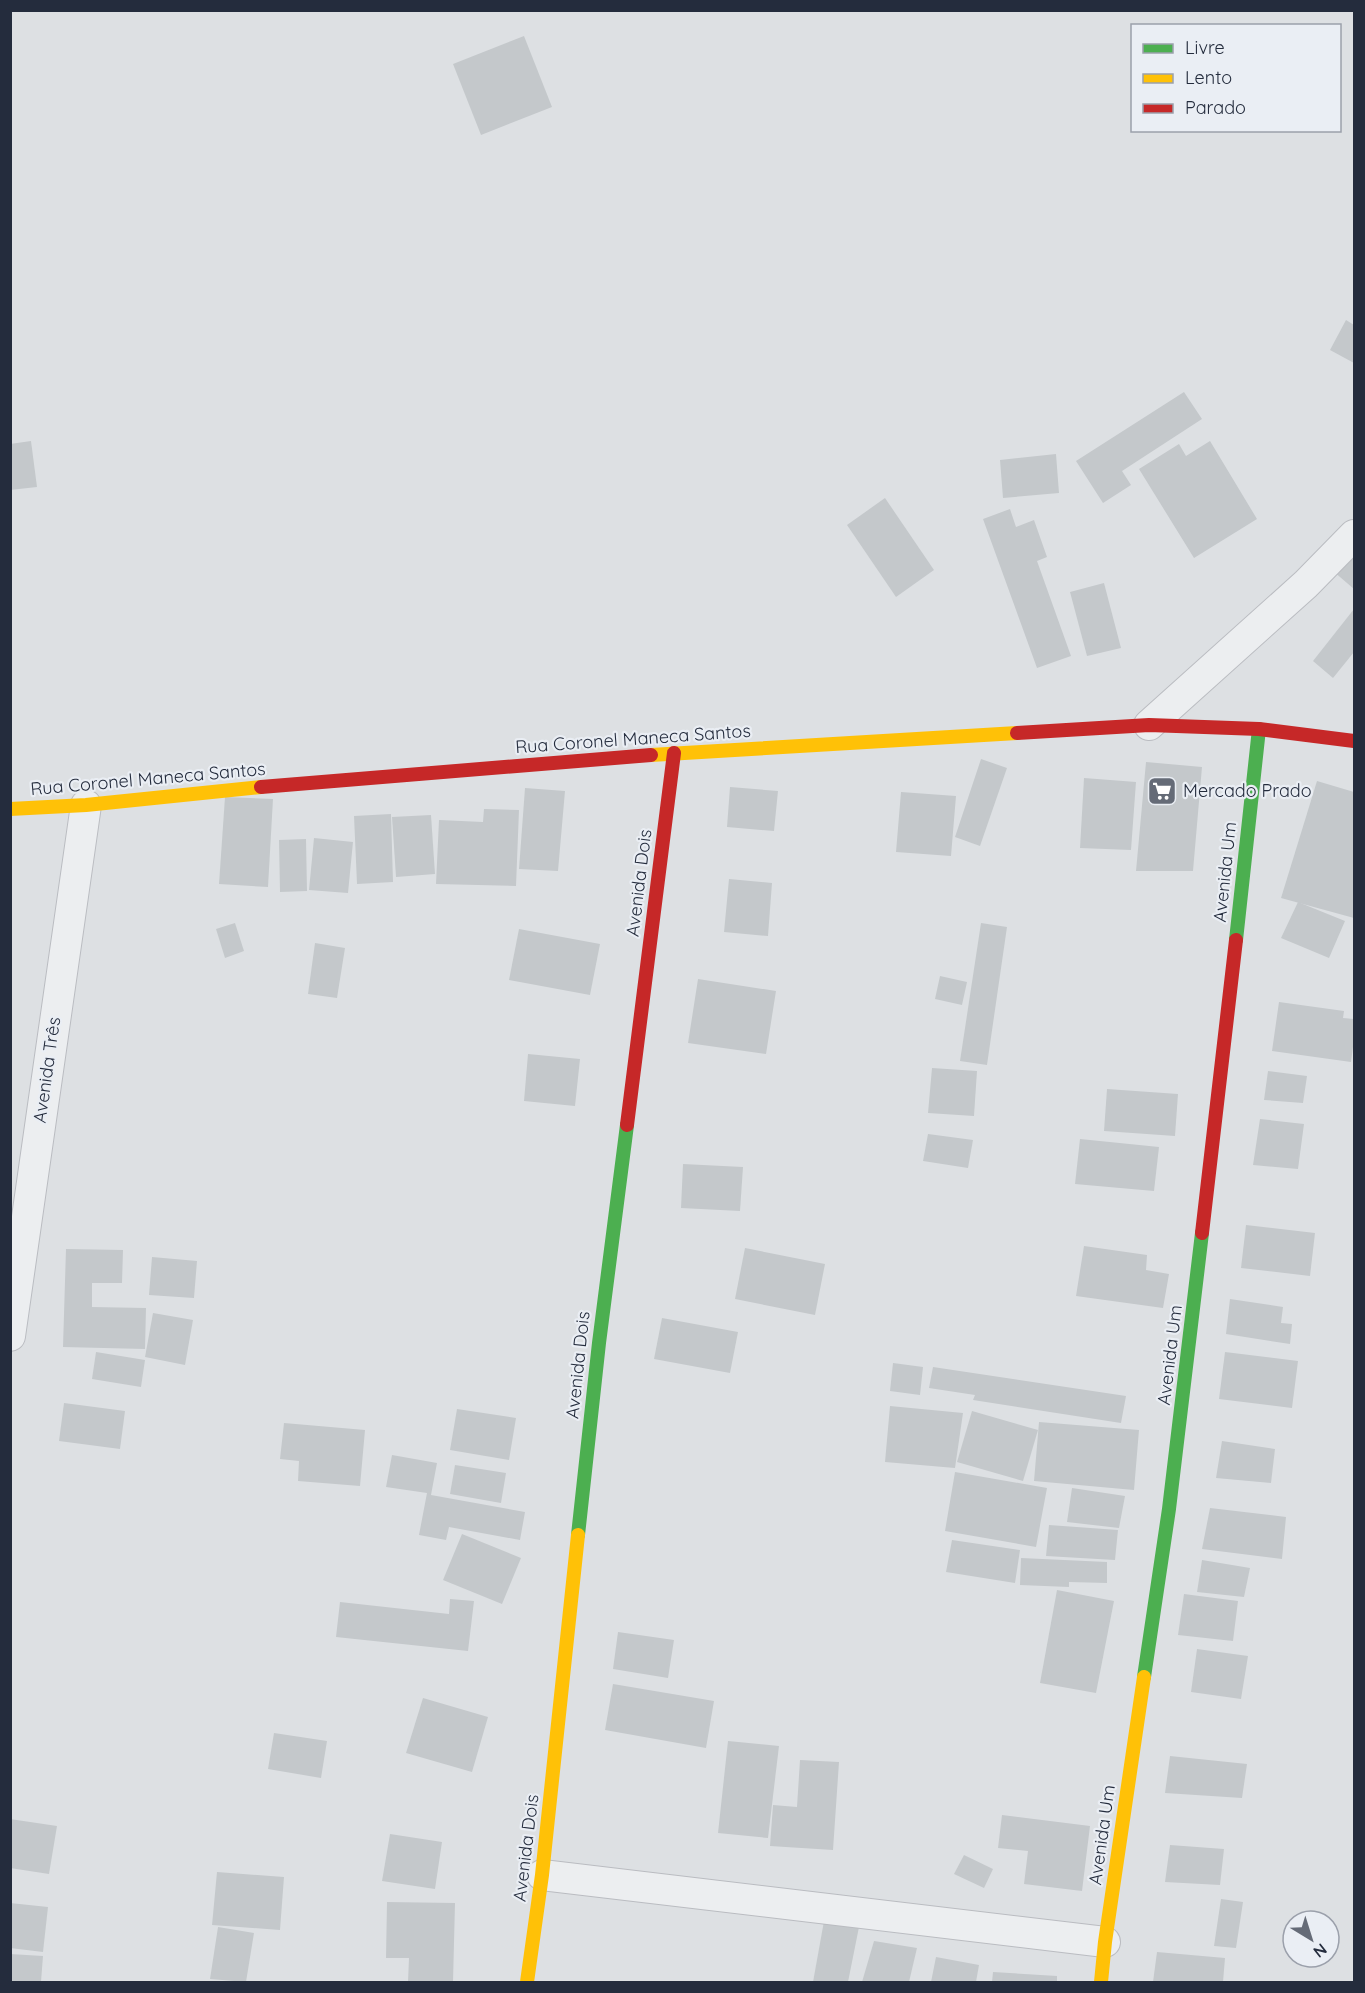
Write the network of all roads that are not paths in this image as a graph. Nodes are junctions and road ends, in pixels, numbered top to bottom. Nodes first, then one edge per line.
1 (1354, 535) edge
2 (1149, 725) junction
3 (1259, 729) junction
4 (1354, 741) edge
5 (674, 753) junction
6 (86, 805) junction
7 (10, 809) edge
8 (10, 1335) edge
9 (542, 1875) junction
10 (1105, 1942) junction
11 (527, 1983) edge
12 (1101, 1983) edge

1 - 2 street
2 - 3 street, Rua Coronel Maneca Santos
2 - 5 street, Rua Coronel Maneca Santos
3 - 4 street, Rua Coronel Maneca Santos
3 - 10 street, Avenida Um
5 - 6 street, Rua Coronel Maneca Santos
5 - 9 street, Avenida Dois
6 - 7 street, Rua Coronel Maneca Santos
6 - 8 street, Avenida Três
9 - 10 street
9 - 11 street, Avenida Dois
10 - 12 street, Avenida Um

